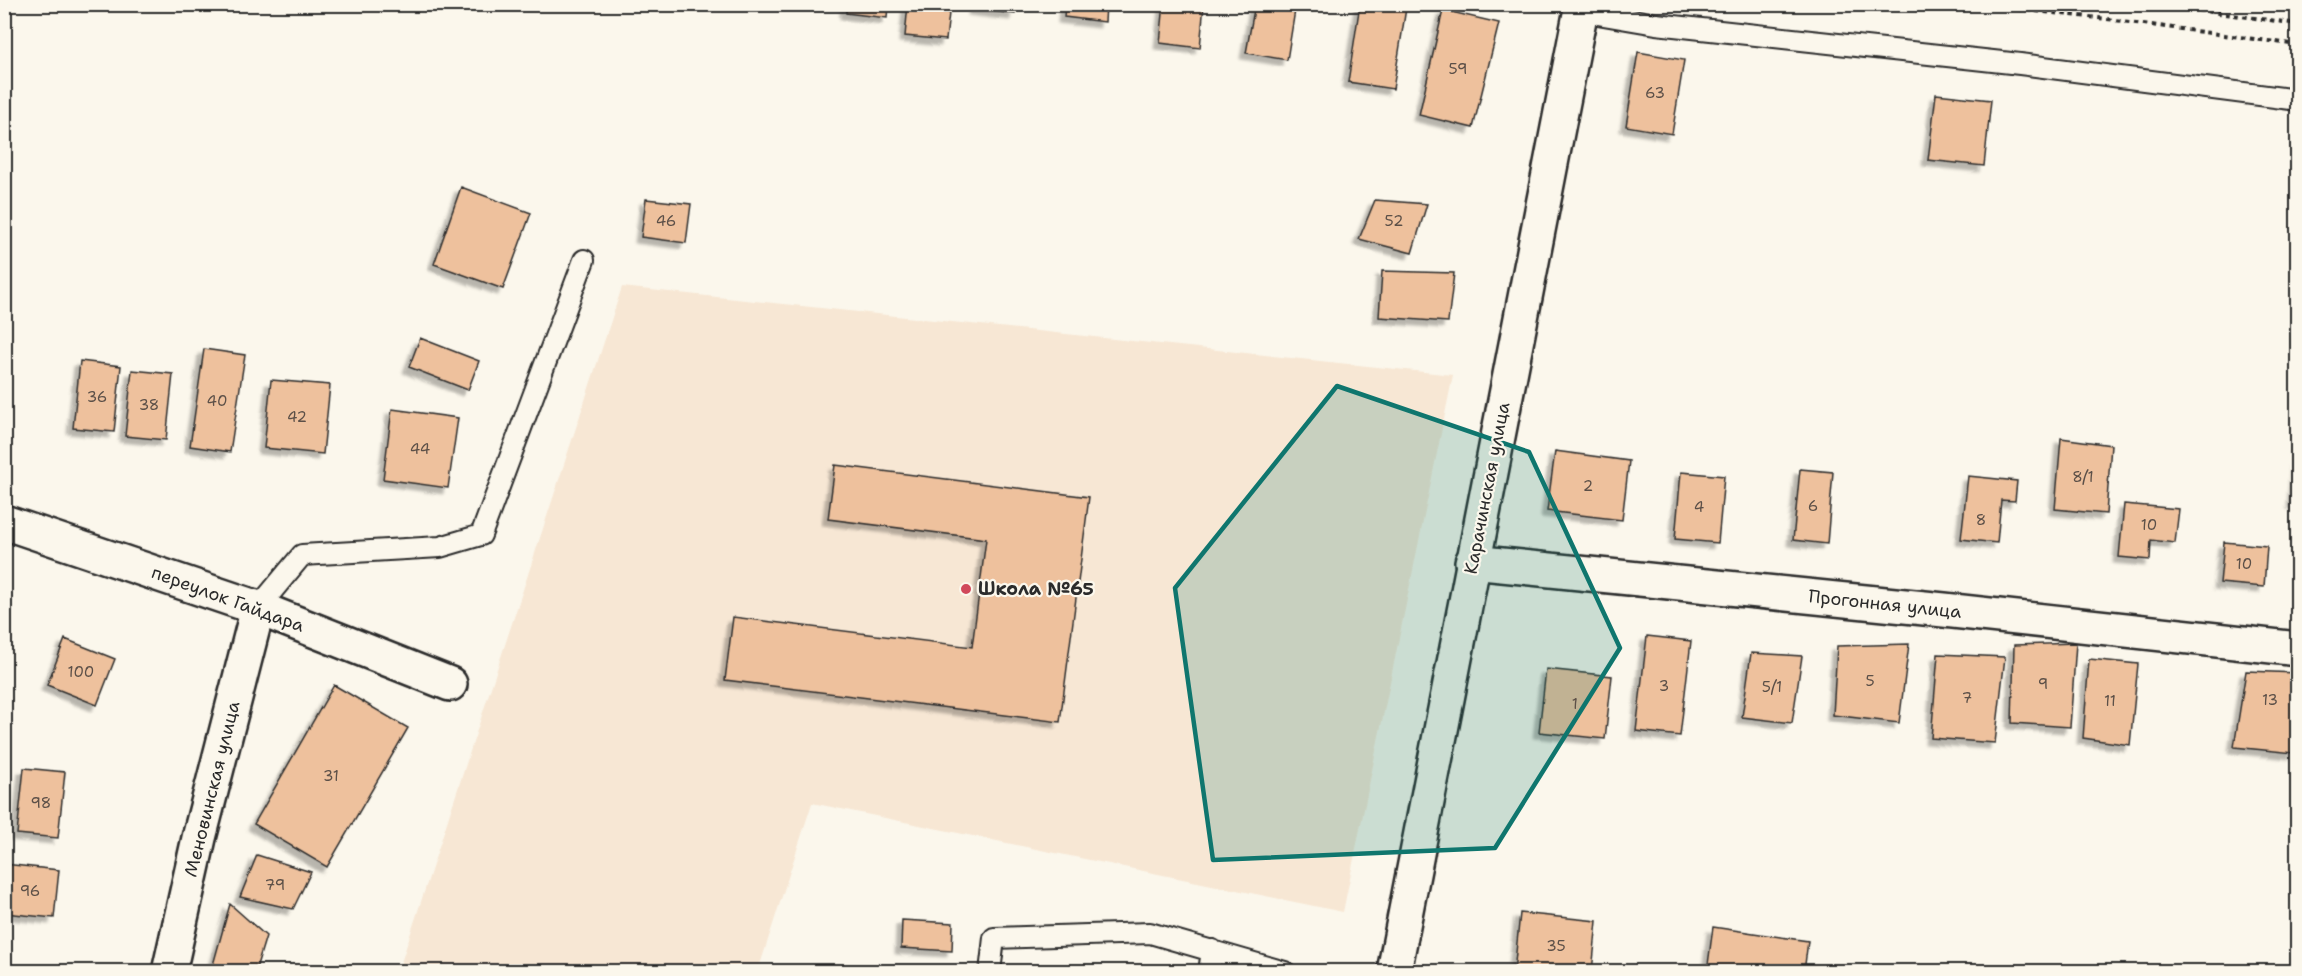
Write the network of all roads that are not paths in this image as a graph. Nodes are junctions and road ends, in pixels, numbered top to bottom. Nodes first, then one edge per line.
1 (1581, 8) edge
2 (2298, 100) edge
3 (584, 260) dead end
4 (4, 522) edge
5 (1472, 562) junction
6 (258, 608) junction
7 (2298, 649) edge
8 (450, 684) dead end
9 (1212, 950) junction
10 (169, 972) edge
11 (990, 972) edge
12 (1209, 972) edge
13 (1285, 972) edge
14 (1394, 972) edge

1 - 2 lane
1 - 5 street, Карачинская улица
3 - 6 lane
4 - 6 street, переулок Гайдара
5 - 7 street, Прогонная улица
5 - 14 street, Карачинская улица
6 - 8 street, переулок Гайдара
6 - 10 street, Меновинская улица
9 - 11 lane
9 - 12 lane
9 - 13 lane

